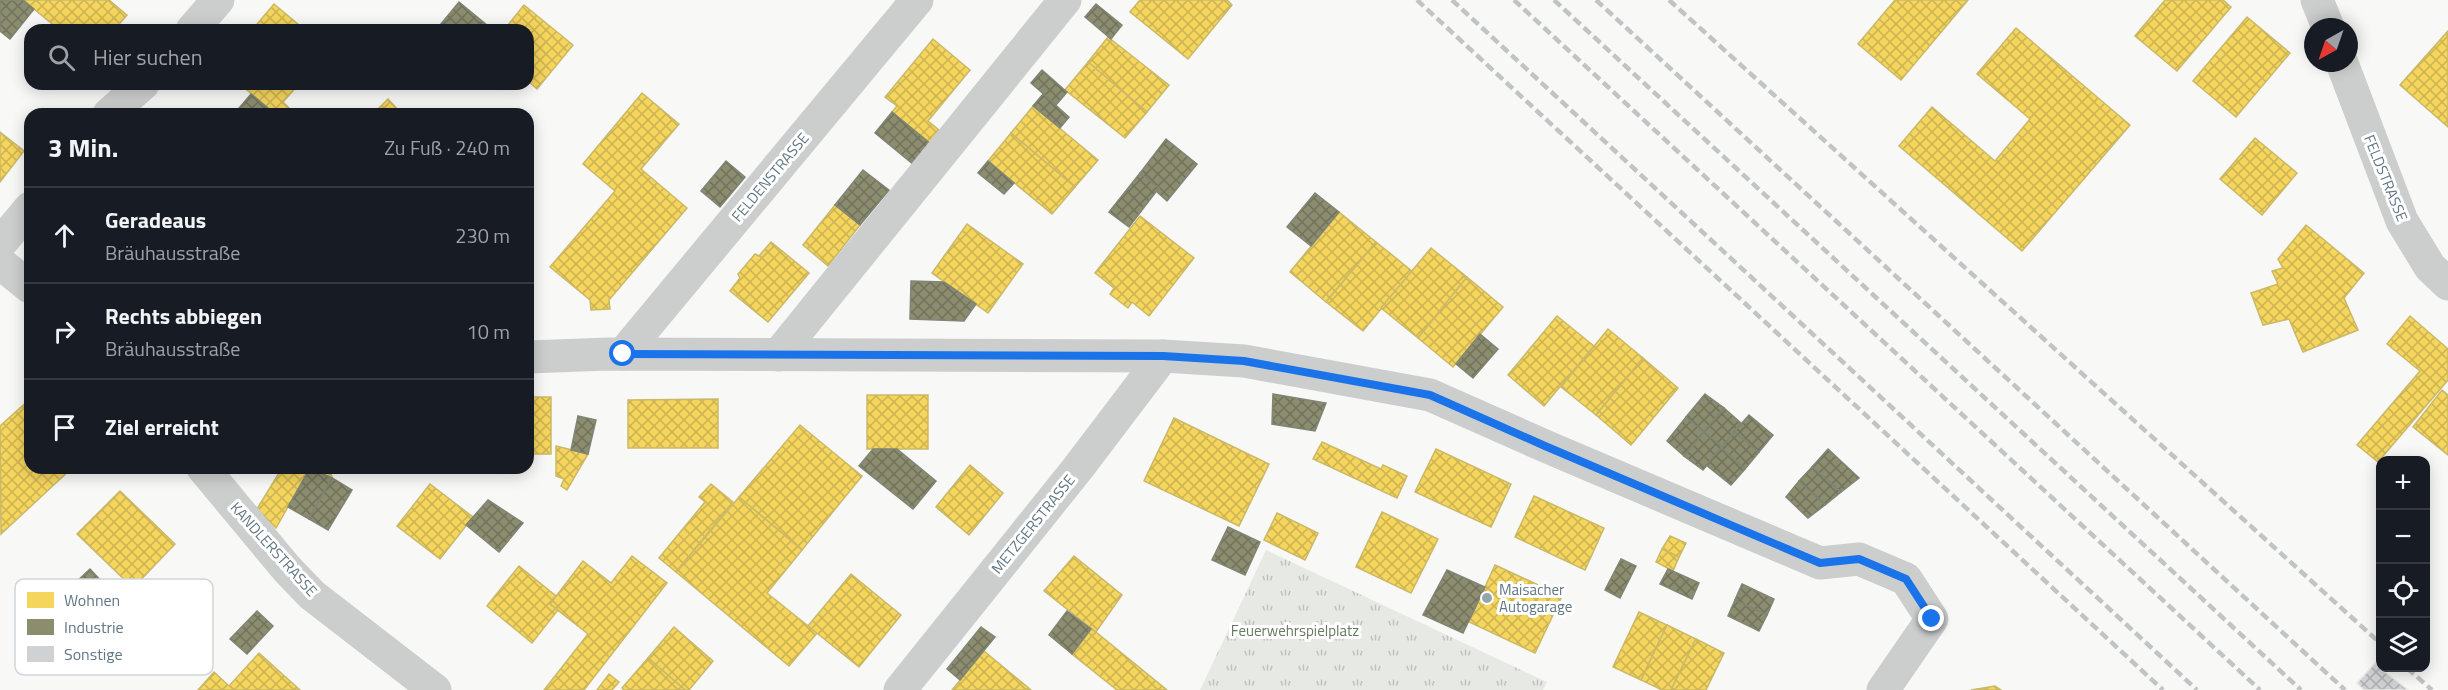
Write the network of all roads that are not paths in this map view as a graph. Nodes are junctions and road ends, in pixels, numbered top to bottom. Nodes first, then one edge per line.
1 (218, 0) edge
2 (917, 0) edge
3 (1065, 0) edge
4 (2318, 0) edge
5 (2325, 18) edge
6 (197, 24) edge
7 (2345, 72) edge
8 (136, 90) edge
9 (116, 108) edge
10 (24, 215) edge
11 (0, 244) edge
12 (0, 263) edge
13 (24, 282) edge
14 (2448, 284) edge
15 (623, 354) junction
16 (778, 355) junction
17 (1163, 356) junction
18 (534, 357) edge
19 (208, 474) edge
20 (435, 690) edge
21 (900, 690) edge
22 (1883, 690) edge

1 - 6 street
2 - 15 street, FELDENSTRASSE
3 - 16 street
4 - 5 street
7 - 14 street, FELDSTRASSE
8 - 9 street
10 - 11 street
12 - 13 street
15 - 16 street
15 - 18 street
16 - 17 street
17 - 21 street, METZGERSTRASSE
17 - 22 street
19 - 20 street, KANDLERSTRASSE

